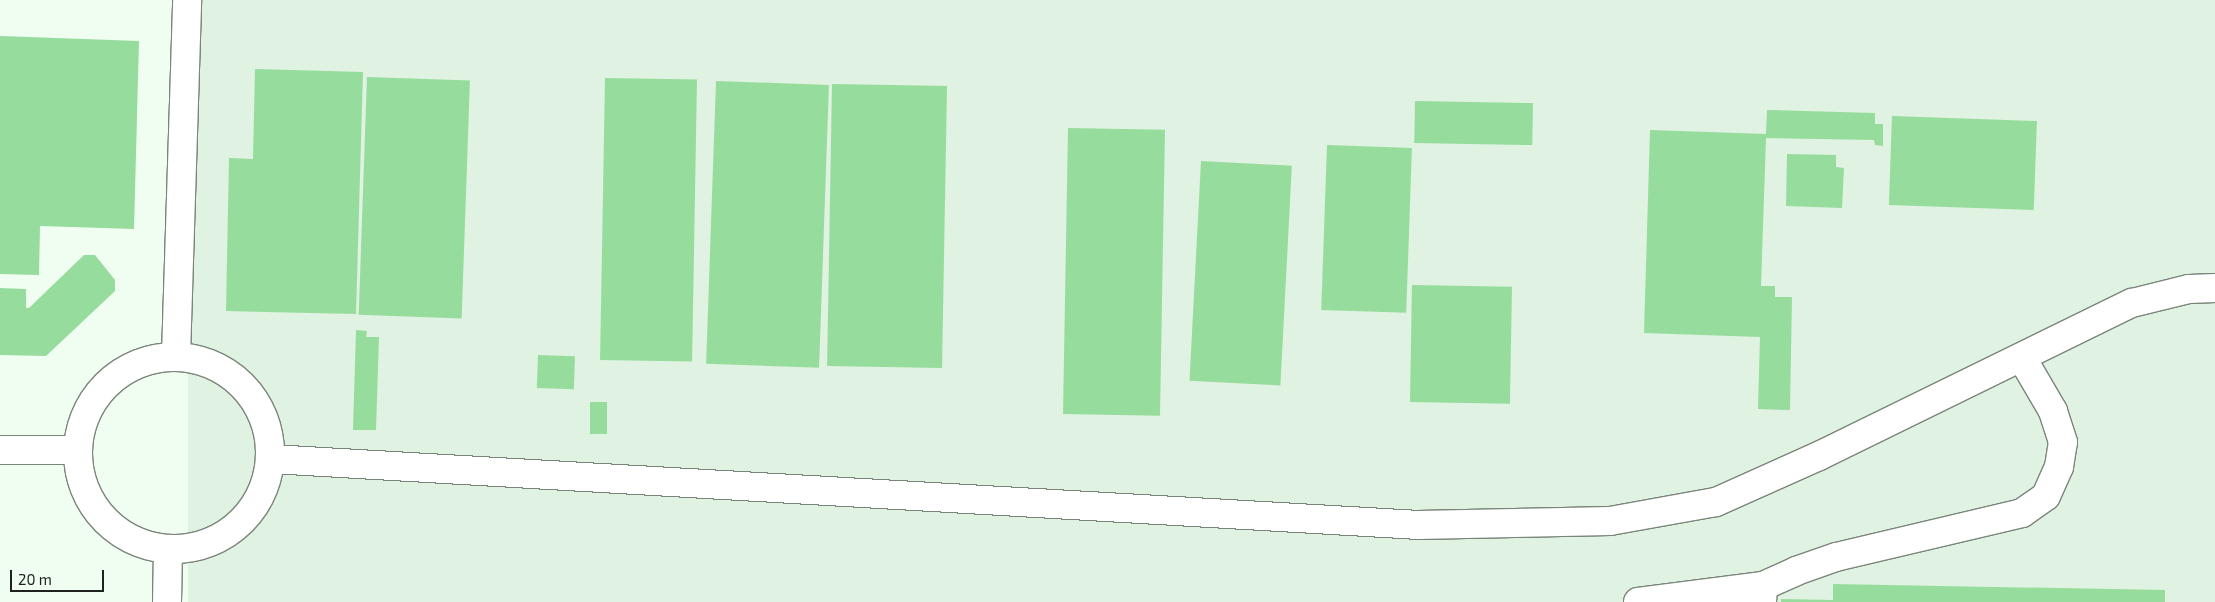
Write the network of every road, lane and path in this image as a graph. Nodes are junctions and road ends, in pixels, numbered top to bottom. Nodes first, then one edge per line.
1 (187, 0) edge
2 (2215, 288) edge
3 (176, 356) junction
4 (2022, 358) junction
5 (0, 450) edge
6 (77, 450) junction
7 (270, 459) junction
8 (168, 551) junction
9 (1763, 594) edge
10 (167, 602) edge
11 (1638, 602) edge

1 - 3 street
2 - 4 street
3 - 6 street
3 - 7 street
4 - 7 street
4 - 9 street
5 - 6 street
6 - 8 street
7 - 8 street
8 - 10 street
9 - 11 street

